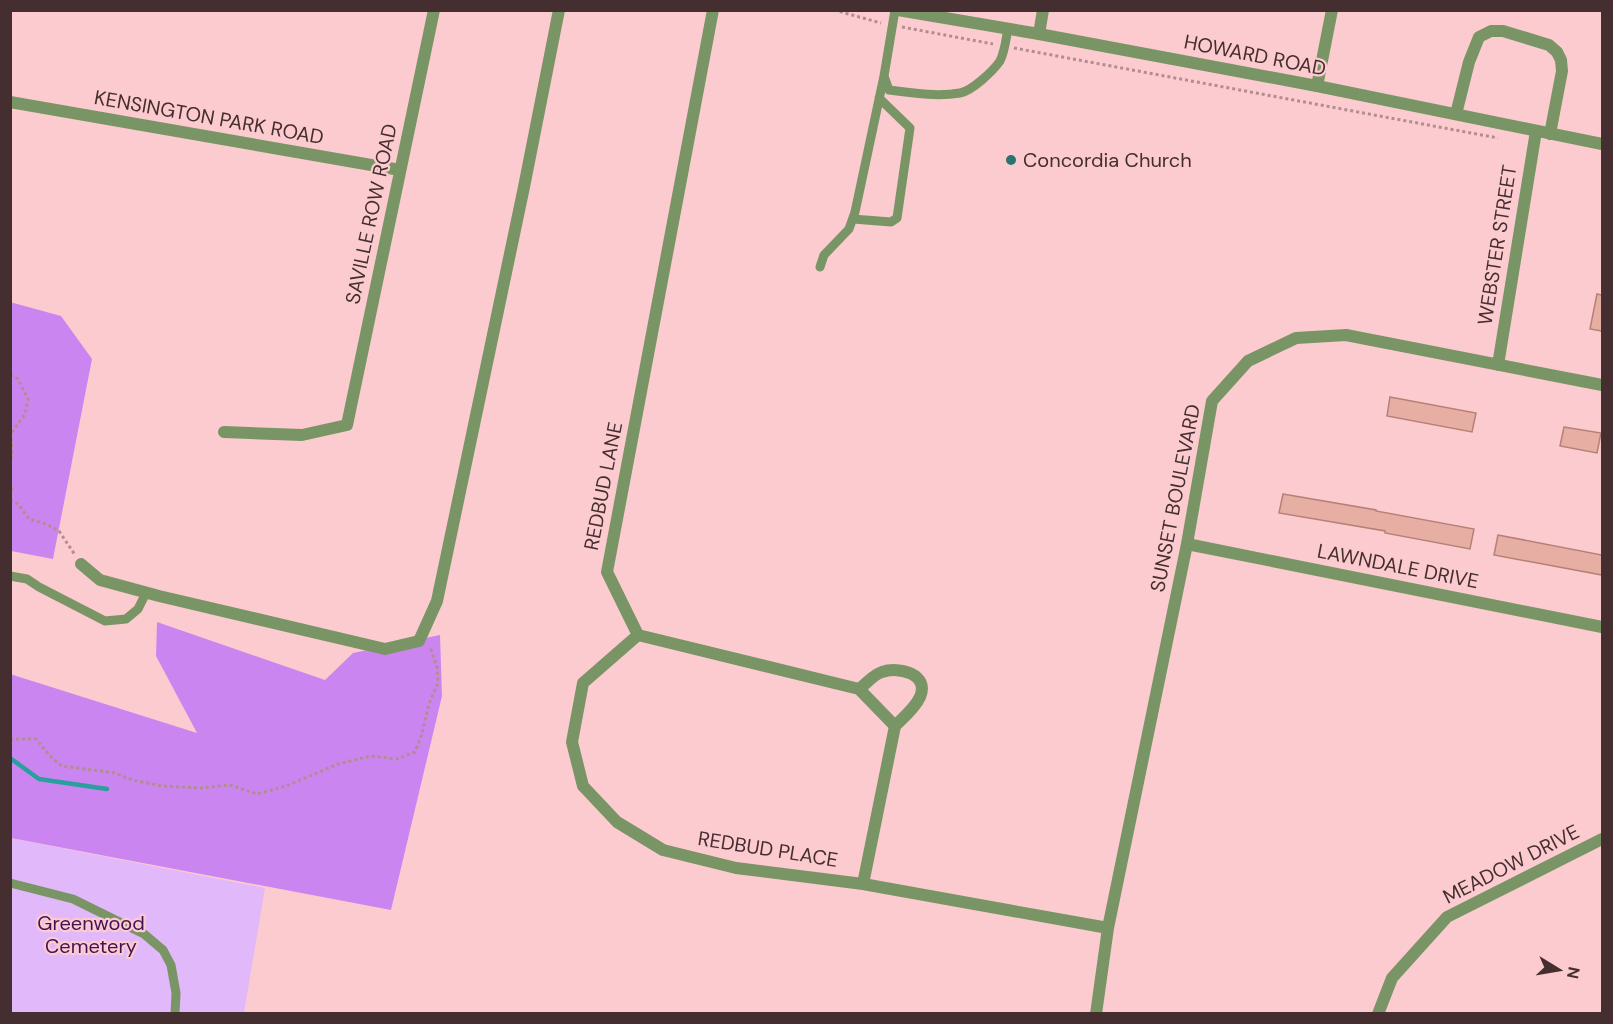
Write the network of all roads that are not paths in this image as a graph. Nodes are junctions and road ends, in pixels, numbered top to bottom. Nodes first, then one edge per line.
1 (434, 10) edge
2 (559, 10) edge
3 (713, 10) edge
4 (897, 10) edge
5 (1044, 10) edge
6 (1332, 10) edge
7 (1008, 28) junction
8 (1039, 34) junction
9 (884, 76) junction
10 (1317, 86) junction
11 (879, 98) junction
12 (10, 102) edge
13 (1456, 114) junction
14 (1536, 131) junction
15 (1550, 134) junction
16 (1602, 144) edge
17 (400, 170) junction
18 (853, 219) junction
19 (820, 267) dead end
20 (1498, 365) junction
21 (1602, 385) edge
22 (224, 432) dead end
23 (1187, 544) junction
24 (81, 564) road end
25 (10, 576) edge
26 (146, 593) junction
27 (1602, 627) edge
28 (638, 635) junction
29 (859, 689) junction
30 (895, 726) junction
31 (1602, 839) edge
32 (10, 883) edge
33 (863, 884) junction
34 (1108, 928) junction
35 (175, 1014) edge
36 (1096, 1014) edge
37 (1378, 1014) edge

1 - 17 street, SAVILLE ROW ROAD
2 - 26 street
3 - 28 street, REDBUD LANE
4 - 7 street, HOWARD ROAD
4 - 9 lane
5 - 8 street
6 - 10 street
7 - 8 street, HOWARD ROAD
7 - 9 lane
8 - 10 street, HOWARD ROAD
9 - 11 lane
10 - 13 street, HOWARD ROAD
11 - 18 lane
11 - 18 lane
12 - 17 street, KENSINGTON PARK ROAD
13 - 14 street, HOWARD ROAD
13 - 15 street
14 - 15 street, HOWARD ROAD
14 - 20 street, WEBSTER STREET
15 - 16 street, HOWARD ROAD
17 - 22 street, SAVILLE ROW ROAD
18 - 19 lane
20 - 21 street, SUNSET BOULEVARD
20 - 23 street, SUNSET BOULEVARD
23 - 27 street, LAWNDALE DRIVE
23 - 34 street, SUNSET BOULEVARD
24 - 26 street
25 - 26 lane
28 - 29 street
28 - 33 street, REDBUD PLACE
29 - 30 street
29 - 30 street
30 - 33 street
31 - 37 street, MEADOW DRIVE
32 - 35 lane
33 - 34 street, REDBUD PLACE
34 - 36 street, SUNSET BOULEVARD

